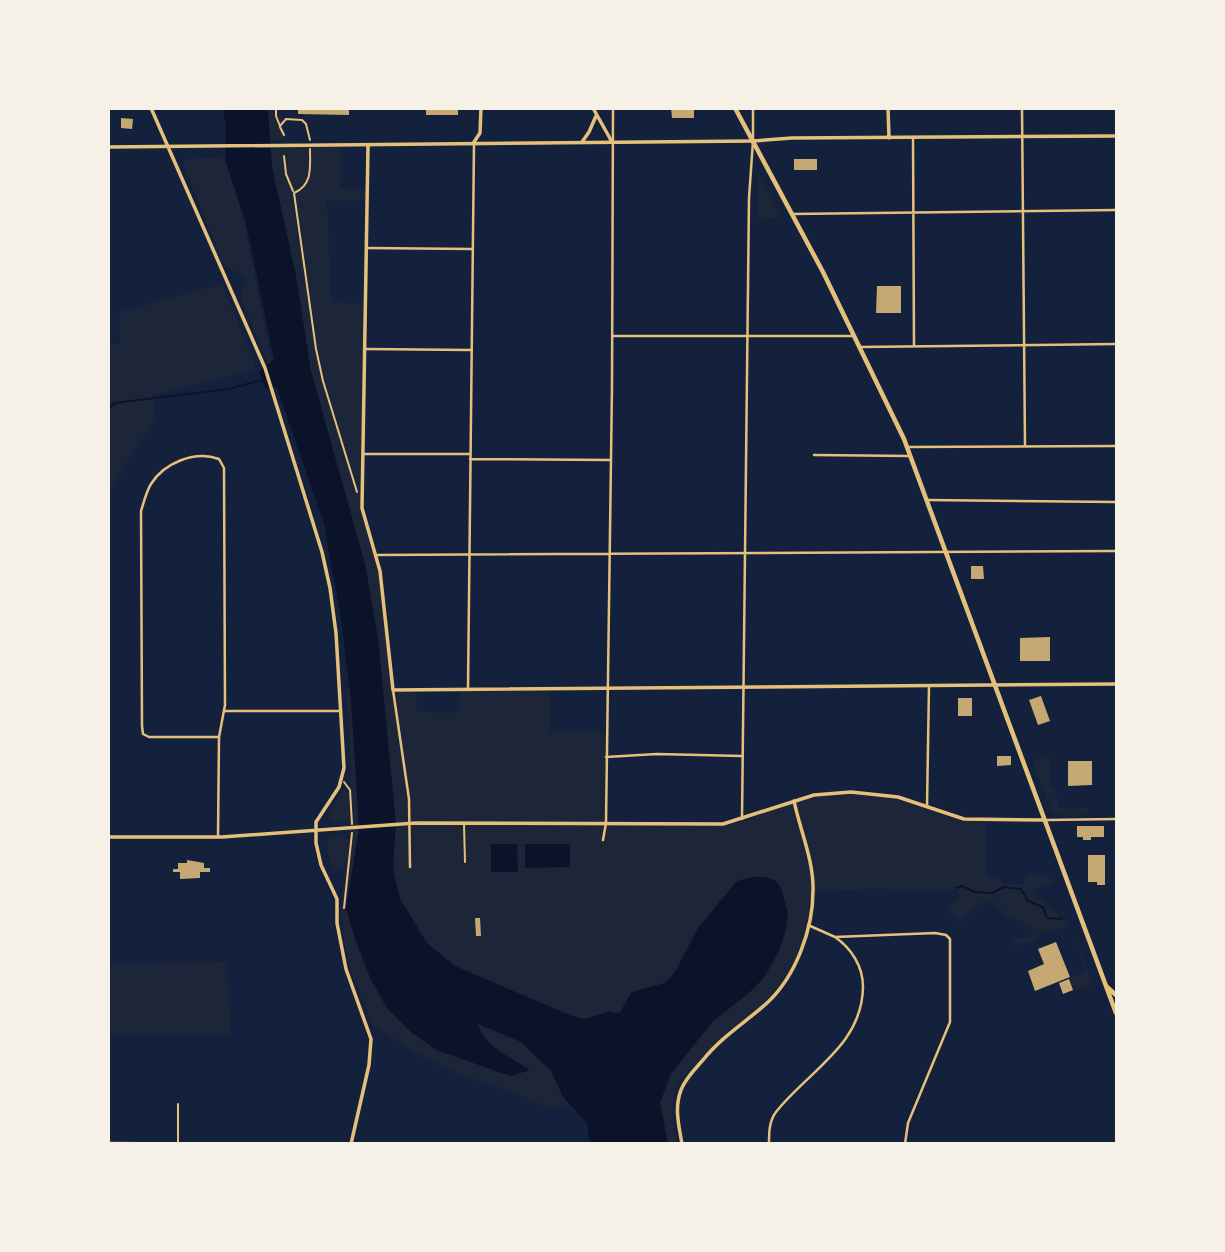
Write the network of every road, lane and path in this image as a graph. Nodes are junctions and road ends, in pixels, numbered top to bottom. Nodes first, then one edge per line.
1 (151, 108) edge
2 (276, 108) edge
3 (481, 108) edge
4 (593, 108) edge
5 (612, 108) edge
6 (735, 108) edge
7 (753, 108) edge
8 (888, 108) edge
9 (1023, 108) edge
10 (596, 115) junction
11 (280, 126) junction
12 (284, 135) dead end
13 (1022, 136) junction
14 (1116, 136) edge
15 (913, 137) junction
16 (889, 138) junction
17 (753, 141) junction
18 (474, 142) junction
19 (582, 142) junction
20 (612, 142) junction
21 (310, 146) junction
22 (368, 146) junction
23 (108, 147) edge
24 (167, 147) junction
25 (284, 156) dead end
26 (294, 193) junction
27 (1116, 210) edge
28 (1022, 211) junction
29 (912, 213) junction
30 (792, 214) junction
31 (367, 248) junction
32 (473, 248) junction
33 (855, 335) junction
34 (747, 336) junction
35 (612, 337) junction
36 (1116, 344) edge
37 (1024, 345) junction
38 (914, 346) junction
39 (860, 347) junction
40 (365, 349) junction
41 (471, 350) junction
42 (1025, 446) junction
43 (1116, 446) edge
44 (907, 447) junction
45 (364, 454) junction
46 (470, 454) junction
47 (814, 455) dead end
48 (911, 456) junction
49 (470, 459) junction
50 (610, 460) junction
51 (928, 500) junction
52 (1116, 502) edge
53 (362, 508) junction
54 (1116, 551) edge
55 (946, 552) junction
56 (745, 553) junction
57 (609, 554) junction
58 (376, 555) junction
59 (469, 556) junction
60 (1116, 684) edge
61 (996, 685) junction
62 (929, 686) junction
63 (743, 687) junction
64 (606, 689) junction
65 (393, 690) junction
66 (468, 690) junction
67 (224, 711) junction
68 (341, 711) junction
69 (219, 737) junction
70 (743, 756) junction
71 (606, 757) junction
72 (342, 782) junction
73 (794, 801) junction
74 (927, 806) junction
75 (743, 819) junction
76 (1116, 819) edge
77 (1047, 820) junction
78 (464, 823) junction
79 (606, 823) junction
80 (316, 831) junction
81 (108, 837) edge
82 (218, 837) junction
83 (603, 840) dead end
84 (465, 862) dead end
85 (411, 867) dead end
86 (344, 908) dead end
87 (808, 925) junction
88 (835, 937) junction
89 (1107, 987) junction
90 (1116, 995) edge
91 (1116, 1013) edge
92 (178, 1104) dead end
93 (178, 1142) edge
94 (108, 1143) edge
95 (267, 1143) edge
96 (351, 1143) edge
97 (682, 1143) edge
98 (769, 1143) edge
99 (905, 1143) edge

1 - 24 main road
2 - 11 path
3 - 18 main road
4 - 10 main road
5 - 20 street
6 - 17 main road
7 - 17 street
8 - 16 main road
9 - 13 street
10 - 19 main road
10 - 20 main road
11 - 12 path
11 - 21 path
13 - 14 main road
13 - 15 main road
13 - 28 street
15 - 16 main road
15 - 29 street
16 - 17 main road
17 - 20 main road
17 - 30 main road
17 - 34 street
18 - 19 main road
18 - 22 main road
18 - 32 street
19 - 20 main road
20 - 35 street
21 - 22 main road
21 - 24 main road
21 - 26 path
22 - 31 main road
23 - 24 main road
24 - 68 main road
25 - 26 path
26 - 53 path
27 - 28 street
28 - 29 street
28 - 37 street
29 - 30 street
29 - 38 street
30 - 33 main road
31 - 32 street
31 - 40 main road
32 - 41 street
33 - 34 street
33 - 39 main road
34 - 35 street
34 - 56 street
35 - 50 street
36 - 37 street
37 - 38 street
37 - 42 street
38 - 39 street
39 - 44 main road
40 - 41 street
40 - 45 main road
41 - 46 street
42 - 43 street
42 - 44 street
44 - 48 main road
45 - 46 street
45 - 53 main road
46 - 49 street
47 - 48 street
48 - 51 main road
49 - 50 street
49 - 59 street
50 - 57 street
51 - 52 street
51 - 55 main road
53 - 58 main road
54 - 55 street
55 - 56 street
55 - 61 main road
56 - 57 street
56 - 63 street
57 - 59 street
57 - 64 street
58 - 59 street
58 - 65 main road
59 - 66 street
60 - 61 main road
61 - 62 main road
61 - 77 main road
62 - 63 main road
62 - 74 street
63 - 64 main road
63 - 70 street
64 - 66 main road
64 - 71 street
65 - 66 main road
65 - 85 street
67 - 68 street
67 - 69 street
67 - 69 street
68 - 72 main road
69 - 82 street
70 - 71 street
70 - 75 street
71 - 79 street
72 - 80 main road
72 - 86 path
73 - 74 main road
73 - 75 main road
73 - 87 main road
74 - 77 main road
75 - 79 main road
76 - 77 street
77 - 89 main road
78 - 79 main road
78 - 80 main road
78 - 84 lane
79 - 83 street
80 - 82 main road
80 - 96 main road
81 - 82 main road
87 - 88 street
87 - 97 main road
88 - 98 street
88 - 99 street
89 - 90 main road
89 - 91 main road
92 - 93 lane
93 - 94 street
93 - 95 street

